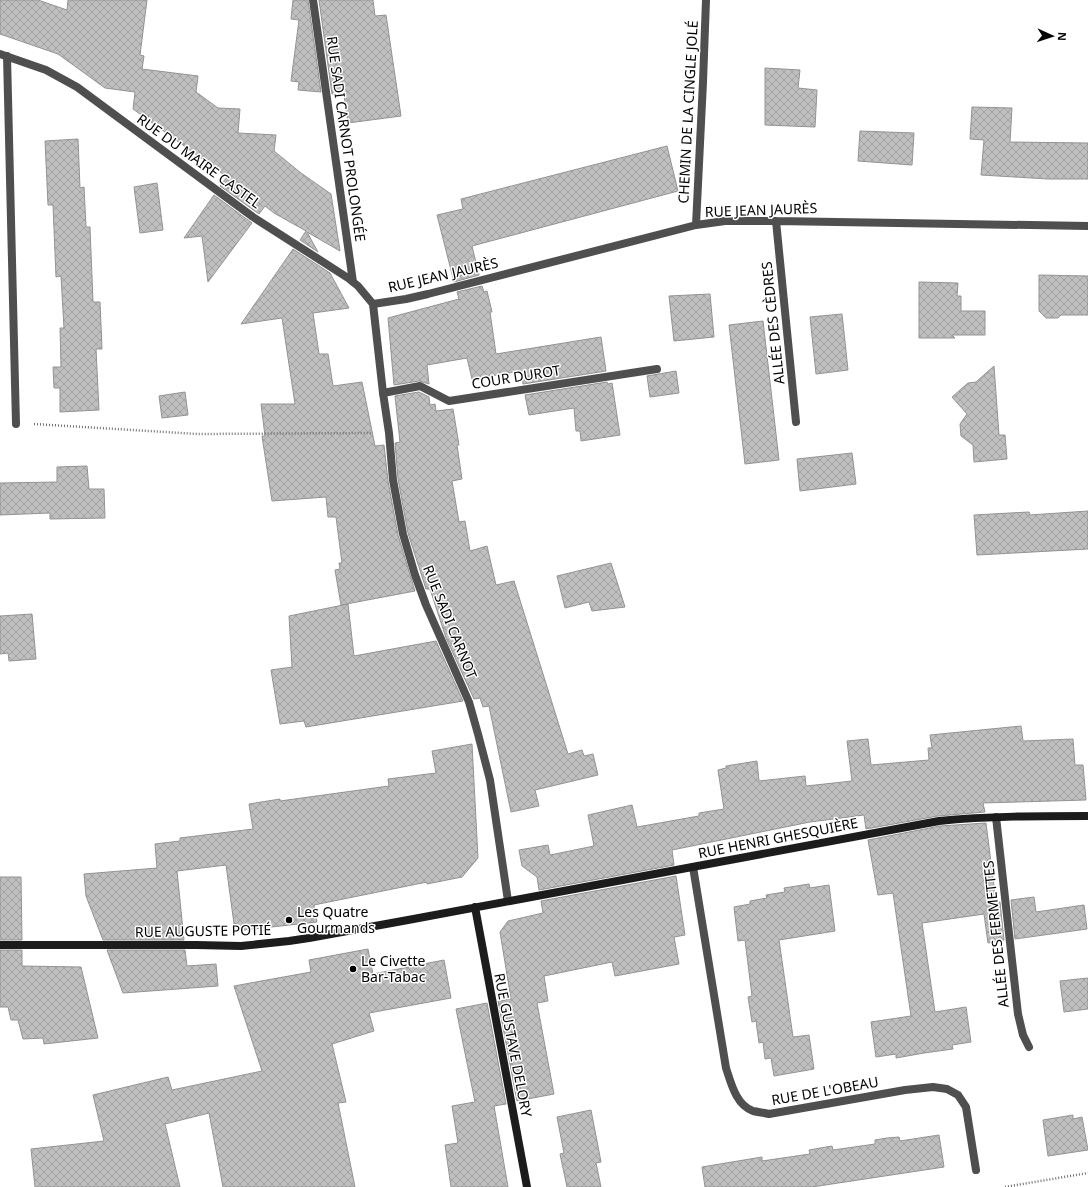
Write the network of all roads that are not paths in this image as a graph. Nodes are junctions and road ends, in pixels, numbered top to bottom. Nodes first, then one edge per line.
1 (313, 0) edge
2 (706, 0) edge
3 (4, 55) edge
4 (776, 220) junction
5 (696, 225) junction
6 (1088, 226) edge
7 (353, 282) junction
8 (373, 304) junction
9 (657, 369) dead end
10 (383, 392) junction
11 (796, 422) dead end
12 (16, 424) road end
13 (1088, 816) edge
14 (996, 817) junction
15 (693, 867) junction
16 (508, 901) junction
17 (475, 908) junction
18 (0, 945) edge
19 (1029, 1047) dead end
20 (976, 1170) dead end
21 (527, 1187) edge

1 - 7 street, RUE SADI CARNOT PROLONGÉE
2 - 5 street, CHEMIN DE LA CINGLE JOLÉ
3 - 7 street, RUE DU MAIRE CASTEL
3 - 12 street
4 - 5 street, RUE JEAN JAURÈS
4 - 6 street, RUE JEAN JAURÈS
4 - 11 street, ALLÉE DES CÈDRES
5 - 8 street, RUE JEAN JAURÈS
7 - 8 street, RUE DU MAIRE CASTEL
8 - 10 street, RUE SADI CARNOT
9 - 10 street, COUR DUROT
10 - 16 street, RUE SADI CARNOT
13 - 14 street, RUE HENRI GHESQUIÈRE
14 - 15 street, RUE HENRI GHESQUIÈRE
14 - 19 street, ALLÉE DES FERMETTES
15 - 16 street, RUE HENRI GHESQUIÈRE
15 - 20 street, RUE DE L'OBEAU
16 - 17 street, RUE HENRI GHESQUIÈRE
17 - 18 street, RUE AUGUSTE POTIÉ
17 - 21 street, RUE GUSTAVE DELORY

